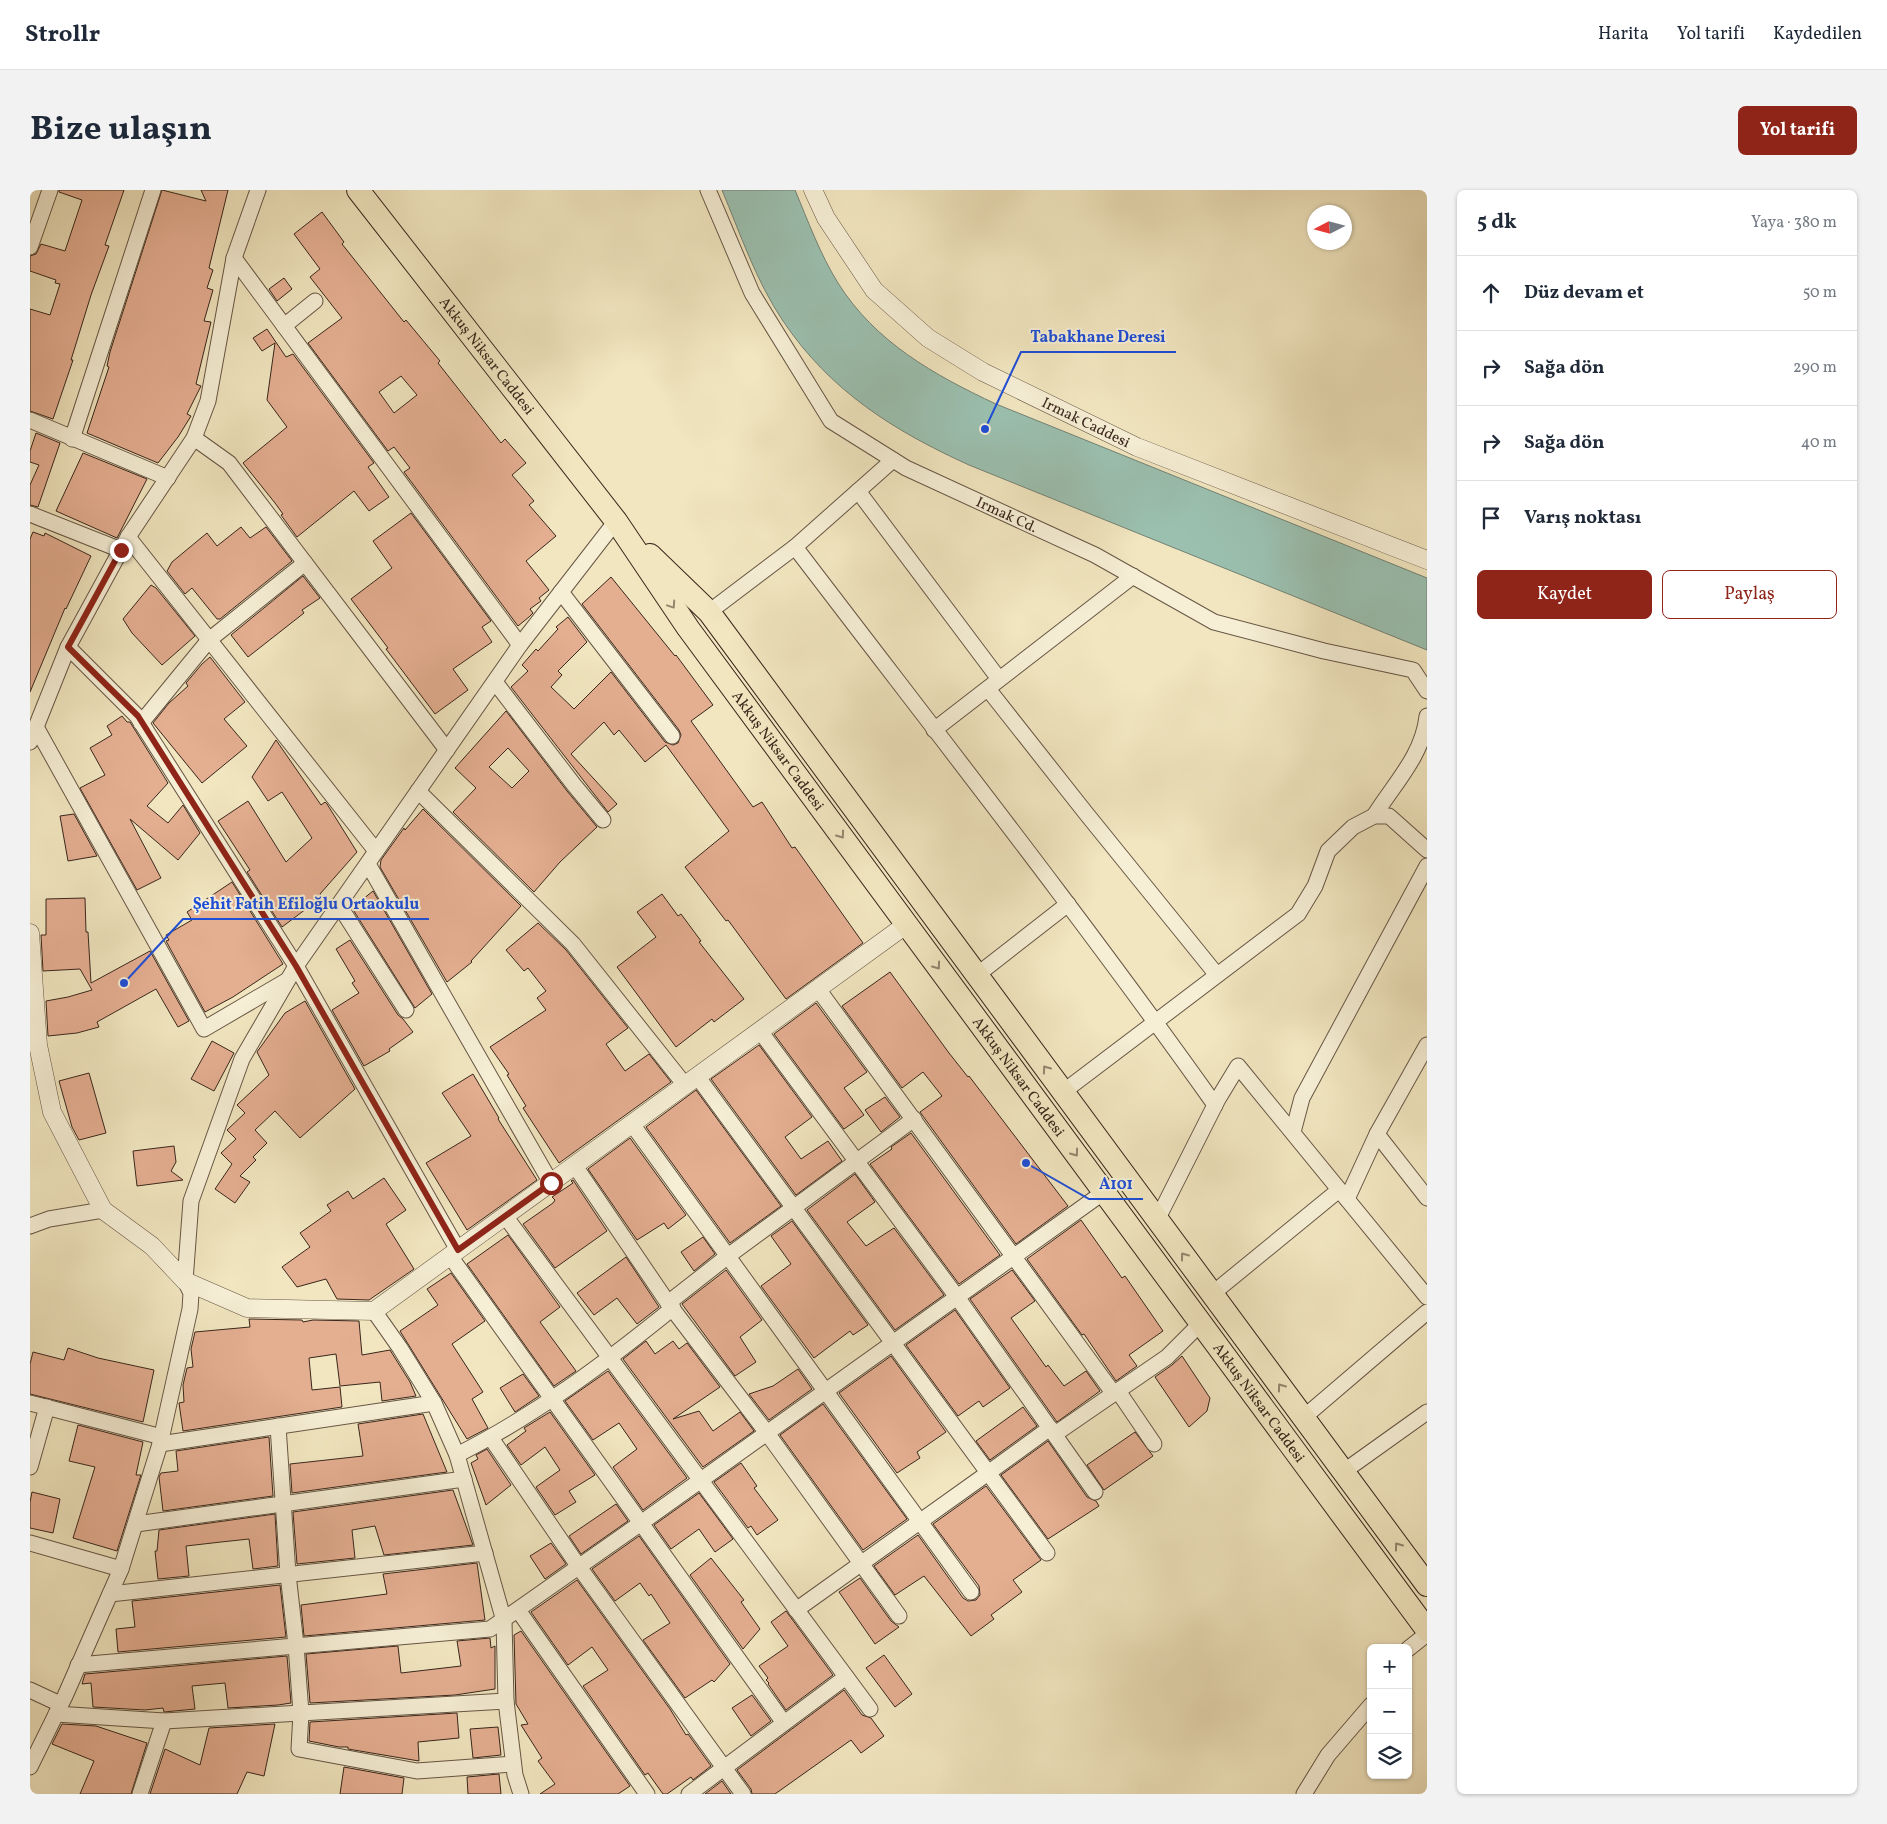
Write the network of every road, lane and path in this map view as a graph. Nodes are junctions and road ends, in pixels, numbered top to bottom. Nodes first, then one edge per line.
1 (50, 190) edge
2 (153, 190) edge
3 (257, 190) edge
4 (358, 190) edge
5 (708, 190) edge
6 (813, 190) edge
7 (30, 247) edge
8 (234, 258) junction
9 (315, 301) dead end
10 (284, 326) junction
11 (30, 420) edge
12 (194, 438) junction
13 (72, 439) junction
14 (893, 460) junction
15 (168, 478) junction
16 (858, 491) junction
17 (30, 514) edge
18 (616, 521) junction
19 (124, 544) junction
20 (795, 547) junction
21 (1427, 560) edge
22 (305, 563) junction
23 (1134, 576) junction
24 (561, 592) junction
25 (709, 612) junction
26 (209, 640) junction
27 (520, 645) junction
28 (68, 647) junction
29 (495, 682) junction
30 (994, 684) junction
31 (1427, 691) edge
32 (1427, 716) edge
33 (142, 723) junction
34 (36, 727) junction
35 (934, 730) junction
36 (672, 736) dead end
37 (30, 742) edge
38 (447, 750) junction
39 (418, 791) junction
40 (1374, 816) junction
41 (603, 820) dead end
42 (1427, 850) edge
43 (376, 851) junction
44 (368, 864) junction
45 (1427, 866) edge
46 (1068, 904) junction
47 (339, 905) junction
48 (907, 924) junction
49 (30, 933) edge
50 (30, 940) edge
51 (292, 973) junction
52 (977, 975) junction
53 (1217, 975) junction
54 (818, 989) junction
55 (406, 1010) dead end
56 (1156, 1022) junction
57 (760, 1031) junction
58 (1427, 1046) edge
59 (691, 1081) junction
60 (1063, 1092) junction
61 (1215, 1105) junction
62 (914, 1119) junction
63 (632, 1124) junction
64 (1292, 1132) junction
65 (1377, 1134) junction
66 (856, 1162) junction
67 (575, 1166) junction
68 (551, 1183) junction
69 (1104, 1192) junction
70 (1343, 1194) junction
71 (1427, 1198) edge
72 (794, 1208) junction
73 (103, 1210) junction
74 (505, 1216) junction
75 (1157, 1220) junction
76 (30, 1226) edge
77 (454, 1253) junction
78 (728, 1256) junction
79 (1014, 1257) junction
80 (185, 1281) junction
81 (1212, 1294) junction
82 (957, 1297) junction
83 (1427, 1297) edge
84 (671, 1305) junction
85 (374, 1311) junction
86 (1427, 1312) edge
87 (1200, 1322) junction
88 (893, 1343) junction
89 (611, 1358) junction
90 (826, 1391) junction
91 (1116, 1393) junction
92 (552, 1400) junction
93 (30, 1403) edge
94 (434, 1403) junction
95 (47, 1407) junction
96 (1427, 1412) edge
97 (1304, 1418) junction
98 (278, 1426) junction
99 (1052, 1431) junction
100 (767, 1433) junction
101 (491, 1438) junction
102 (161, 1440) junction
103 (1154, 1444) dead end
104 (457, 1455) junction
105 (30, 1467) edge
106 (1343, 1472) junction
107 (988, 1474) junction
108 (464, 1479) junction
109 (701, 1480) junction
110 (1095, 1492) dead end
111 (283, 1504) junction
112 (920, 1522) junction
113 (641, 1523) junction
114 (136, 1524) junction
115 (30, 1543) edge
116 (485, 1553) junction
117 (1047, 1553) dead end
118 (861, 1564) junction
119 (579, 1567) junction
120 (122, 1569) junction
121 (288, 1574) junction
122 (1427, 1585) edge
123 (971, 1592) dead end
124 (110, 1594) junction
125 (518, 1610) junction
126 (796, 1610) junction
127 (899, 1616) dead end
128 (504, 1621) junction
129 (1427, 1632) edge
130 (296, 1645) junction
131 (1412, 1645) edge
132 (78, 1665) junction
133 (846, 1677) junction
134 (30, 1690) edge
135 (506, 1701) junction
136 (58, 1709) junction
137 (870, 1709) dead end
138 (1367, 1710) edge
139 (301, 1713) junction
140 (164, 1721) junction
141 (784, 1723) junction
142 (513, 1764) junction
143 (30, 1767) edge
144 (724, 1768) junction
145 (140, 1794) edge
146 (521, 1794) edge
147 (648, 1794) edge
148 (689, 1794) edge
149 (743, 1794) edge
150 (1304, 1794) edge

1 - 7 street
2 - 13 street
3 - 8 street
4 - 18 main road, Akkuş Niksar Caddesi
5 - 14 street, Irmak Cd.
6 - 21 street, Irmak Caddesi
8 - 10 street
8 - 12 street
9 - 10 street
10 - 27 street
11 - 13 street
12 - 15 street
12 - 22 street
13 - 15 street
14 - 16 street
14 - 23 street, Irmak Cd.
15 - 19 street
16 - 20 street
16 - 30 street
17 - 19 street
18 - 24 street
18 - 25 main road, Akkuş Niksar Caddesi
18 -> 48 main road, Akkuş Niksar Caddesi
19 - 26 street
19 - 28 street
20 - 25 street
20 - 35 street
22 - 26 street
22 - 38 street
23 - 30 street
23 - 31 street, Irmak Cd.
24 - 27 street
24 - 36 street
25 - 52 main road, Akkuş Niksar Caddesi
26 - 33 street
26 - 43 street
27 - 29 street
28 - 33 street
28 - 34 street
29 - 38 street
29 - 41 street
30 - 35 street
30 - 53 street
32 - 40 street
33 - 51 street
34 - 37 street
34 - 51 street
35 - 46 street
38 - 39 street
39 - 43 street
39 - 59 street
40 - 42 street
40 - 53 street
43 - 44 street
44 - 47 street
44 - 68 street
45 - 64 street
46 - 52 street
46 - 56 street
47 - 51 street
47 - 55 street
48 - 54 street
48 -> 69 main road, Akkuş Niksar Caddesi
49 - 50 street
50 - 73 street
51 - 77 street
51 - 80 street
60 -> 52 main road, Akkuş Niksar Caddesi
53 - 56 street
54 - 57 street
54 - 62 street
56 - 60 street
56 - 61 street
57 - 59 street
57 - 66 street
58 - 65 street
59 - 63 street
59 - 72 street
60 - 75 main road, Akkuş Niksar Caddesi
61 - 64 street
61 - 75 street
62 - 66 street
62 - 79 street
63 - 67 street
63 - 78 street
64 - 70 street
65 - 70 street
65 - 71 street
66 - 72 street
66 - 82 street
67 - 68 street
67 - 84 street
68 - 74 street
69 - 79 street
69 - 87 main road, Akkuş Niksar Caddesi
70 - 81 street
70 - 83 street
72 - 78 street
72 - 88 street
73 - 76 street
73 - 80 street
74 - 77 street
74 - 89 street
81 -> 75 main road, Akkuş Niksar Caddesi
77 - 85 street
77 - 92 street
78 - 84 street
78 - 90 street
79 - 82 street
79 - 91 street
80 - 85 street
80 - 102 street
97 -> 81 main road, Akkuş Niksar Caddesi
82 - 88 street
82 - 99 street
84 - 89 street
84 - 100 street
85 - 94 street
86 - 97 street
87 - 91 street
87 - 129 main road, Akkuş Niksar Caddesi
88 - 90 street
88 - 107 street
89 - 92 street
89 - 109 street
90 - 100 street
90 - 112 street
91 - 99 street
91 - 103 street
92 - 101 street
92 - 113 street
93 - 95 street
94 - 98 street
94 - 104 street
95 - 102 street
95 - 105 street
96 - 106 street
97 - 106 main road, Akkuş Niksar Caddesi
98 - 102 street
98 - 111 street
99 - 107 street
99 - 110 street
100 - 109 street
100 - 118 street
101 - 104 street
101 - 119 street
102 - 114 street
104 - 108 street
122 -> 106 main road, Akkuş Niksar Caddesi
107 - 112 street
107 - 117 street
108 - 111 street
108 - 116 street
109 - 113 street
109 - 126 street
111 - 114 street
111 - 121 street
112 - 118 street
112 - 123 street
113 - 119 street
113 - 141 street
114 - 120 street
115 - 120 street
116 - 121 street
116 - 128 street
118 - 126 street
118 - 127 street
119 - 125 street
119 - 144 street
120 - 124 street
121 - 124 street
121 - 130 street
124 - 132 street
125 - 128 street
125 - 147 street
126 - 133 street
128 - 130 street
128 - 135 street
129 - 131 street
130 - 132 street
130 - 139 street
132 - 136 street
133 - 137 street
133 - 141 street
134 - 136 street
135 - 139 street
135 - 142 street
136 - 140 street
136 - 143 street
138 - 150 street
139 - 140 street
139 - 142 street
140 - 145 street
141 - 144 street
142 - 146 street
144 - 148 street
144 - 149 street

